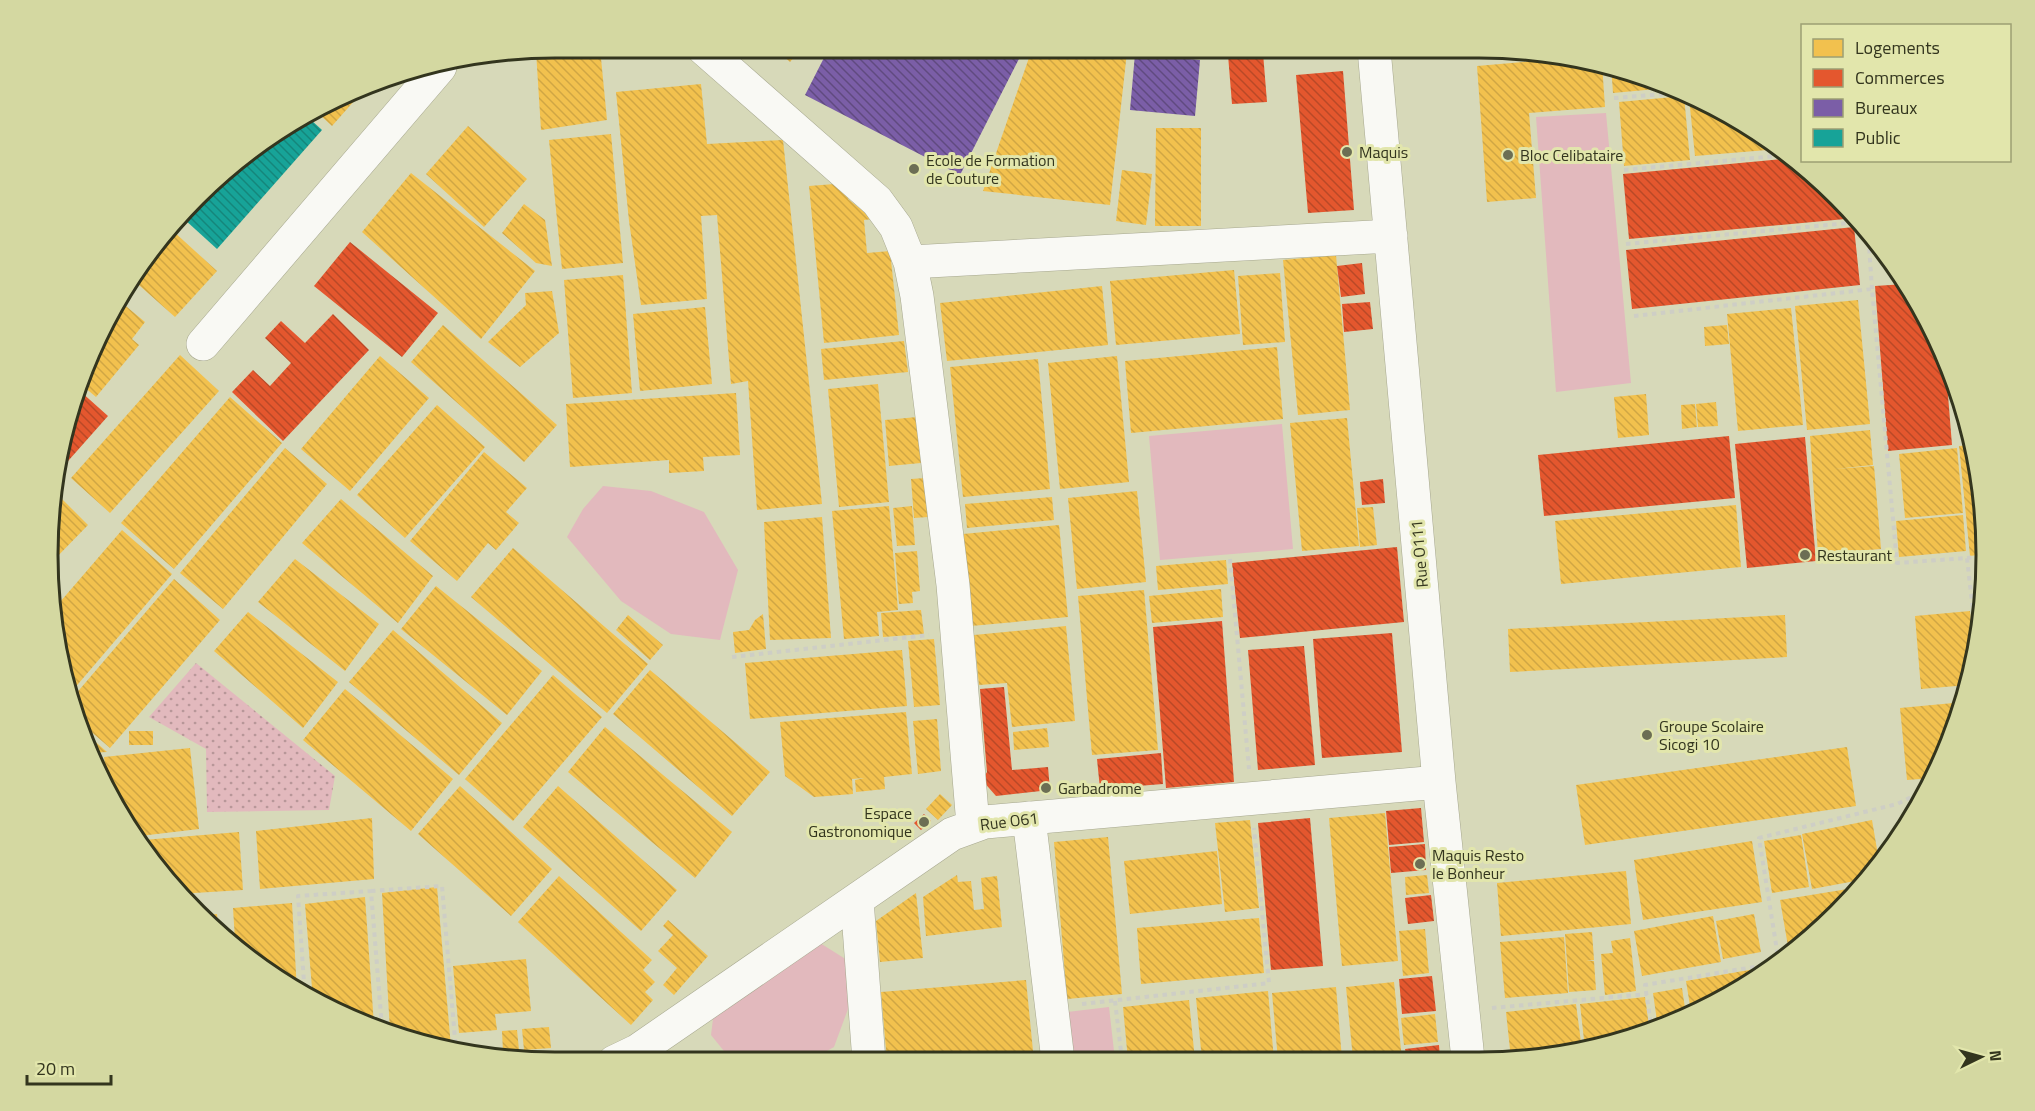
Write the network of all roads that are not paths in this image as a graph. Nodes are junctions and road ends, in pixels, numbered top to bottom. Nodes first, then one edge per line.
1 (714, 58) edge
2 (1375, 58) edge
3 (435, 73) edge
4 (1391, 236) junction
5 (910, 262) junction
6 (203, 344) dead end
7 (1439, 782) junction
8 (1029, 818) junction
9 (973, 825) junction
10 (857, 900) junction
11 (634, 1052) edge
12 (868, 1052) edge
13 (1057, 1052) dead end
14 (1467, 1052) edge

1 - 5 street
2 - 4 street, Rue O111
3 - 6 street
4 - 5 street
4 - 7 street, Rue O111
5 - 9 street
7 - 8 street, Rue O61
7 - 14 street, Rue O111
8 - 9 street, Rue O61
8 - 13 street
9 - 10 street, Rue O61
10 - 11 street, Rue O61
10 - 12 street

